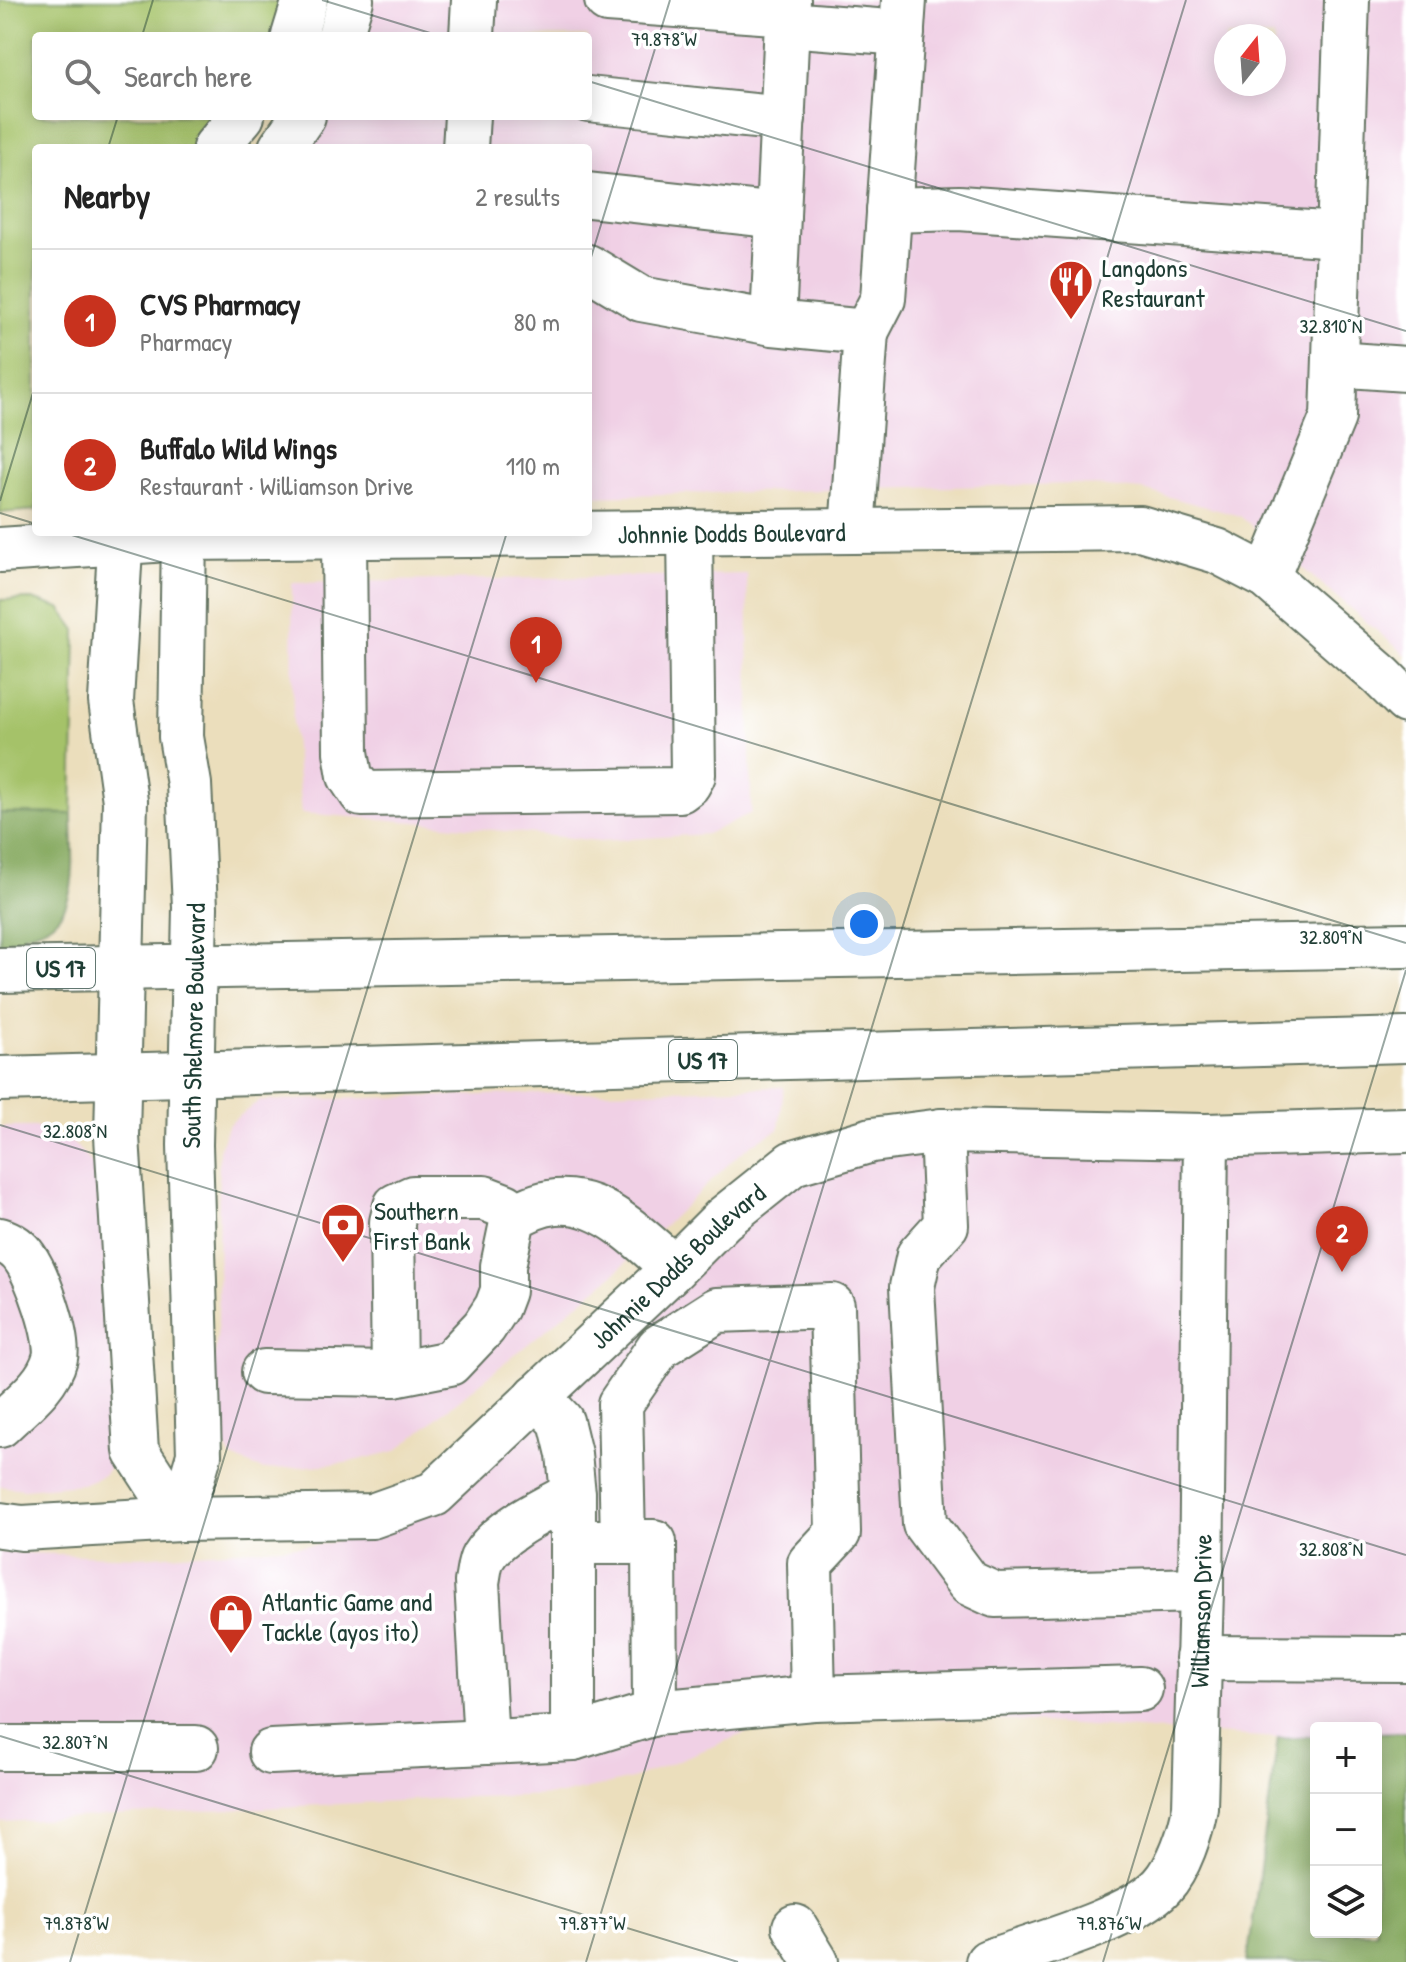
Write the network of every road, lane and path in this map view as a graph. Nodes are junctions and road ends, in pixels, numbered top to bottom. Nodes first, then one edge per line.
1 (305, 0) edge
2 (351, 0) edge
3 (474, 0) edge
4 (607, 0) edge
5 (1347, 0) edge
6 (788, 12) edge
7 (903, 17) edge
8 (295, 32) edge
9 (341, 32) edge
10 (472, 32) edge
11 (592, 99) edge
12 (783, 119) junction
13 (239, 120) edge
14 (300, 120) edge
15 (467, 120) edge
16 (218, 144) edge
17 (284, 144) edge
18 (465, 144) edge
19 (592, 195) edge
20 (889, 210) junction
21 (778, 216) junction
22 (1338, 235) junction
23 (593, 279) edge
24 (773, 323) junction
25 (866, 332) junction
26 (1335, 364) junction
27 (1406, 369) edge
28 (852, 531) junction
29 (690, 532) junction
30 (592, 533) edge
31 (121, 536) edge
32 (184, 536) edge
33 (344, 536) edge
34 (0, 550) edge
35 (1267, 577) junction
36 (1406, 701) edge
37 (1406, 945) edge
38 (194, 966) junction
39 (121, 967) junction
40 (0, 970) edge
41 (1406, 1040) edge
42 (192, 1074) junction
43 (119, 1076) junction
44 (0, 1079) edge
45 (1406, 1130) edge
46 (942, 1131) junction
47 (1206, 1136) junction
48 (513, 1218) junction
49 (0, 1240) edge
50 (674, 1268) junction
51 (264, 1372) dead end
52 (394, 1374) junction
53 (537, 1396) junction
54 (0, 1425) edge
55 (573, 1494) junction
56 (180, 1519) junction
57 (0, 1525) edge
58 (623, 1541) junction
59 (575, 1542) junction
60 (1201, 1590) junction
61 (1198, 1658) junction
62 (1406, 1659) edge
63 (1140, 1689) dead end
64 (813, 1698) junction
65 (655, 1713) junction
66 (573, 1738) junction
67 (486, 1742) junction
68 (0, 1748) edge
69 (196, 1748) dead end
70 (271, 1752) dead end
71 (988, 1962) edge

1 - 8 main road
2 - 9 main road
3 - 10 main road
4 - 6 main road
5 - 22 main road
6 - 7 main road
6 - 12 main road
7 - 20 main road
11 - 12 main road
12 - 21 main road
13 - 16 main road
14 - 17 main road
15 - 18 main road
19 - 21 main road
20 - 22 main road
20 - 25 main road
21 - 24 main road
22 - 26 main road
23 - 24 main road
24 - 25 main road
25 - 28 main road
26 - 27 main road
26 - 35 main road
28 - 29 main road, Johnnie Dodds Boulevard
28 - 35 main road, Johnnie Dodds Boulevard
29 - 30 main road, Johnnie Dodds Boulevard
29 - 33 main road
31 - 34 main road, Johnnie Dodds Boulevard
31 - 39 main road
32 - 38 main road, South Shelmore Boulevard
35 - 36 main road, Johnnie Dodds Boulevard
37 - 38 main road, US 17
38 - 39 main road, US 17
38 - 42 main road, South Shelmore Boulevard
39 - 40 main road, US 17
39 - 43 main road
41 - 42 main road, US 17
42 - 43 main road, US 17
42 - 56 main road, South Shelmore Boulevard
43 - 44 main road, US 17
43 - 56 main road
45 - 47 main road, Johnnie Dodds Boulevard
46 - 47 main road, Johnnie Dodds Boulevard
46 - 50 main road, Johnnie Dodds Boulevard
46 - 60 main road
47 - 60 main road, Williamson Drive
48 - 50 main road
48 - 52 main road
48 - 52 main road
49 - 54 main road
50 - 53 main road, Johnnie Dodds Boulevard
51 - 52 main road
53 - 55 main road
53 - 56 main road, Johnnie Dodds Boulevard
55 - 59 main road
55 - 67 main road
56 - 57 main road, Johnnie Dodds Boulevard
58 - 59 main road
58 - 64 main road
58 - 65 main road
59 - 66 main road
60 - 61 main road, Williamson Drive
61 - 62 main road
61 - 71 main road, Williamson Drive
63 - 64 main road
64 - 65 main road
65 - 66 main road
66 - 67 main road
67 - 70 main road
68 - 69 main road

